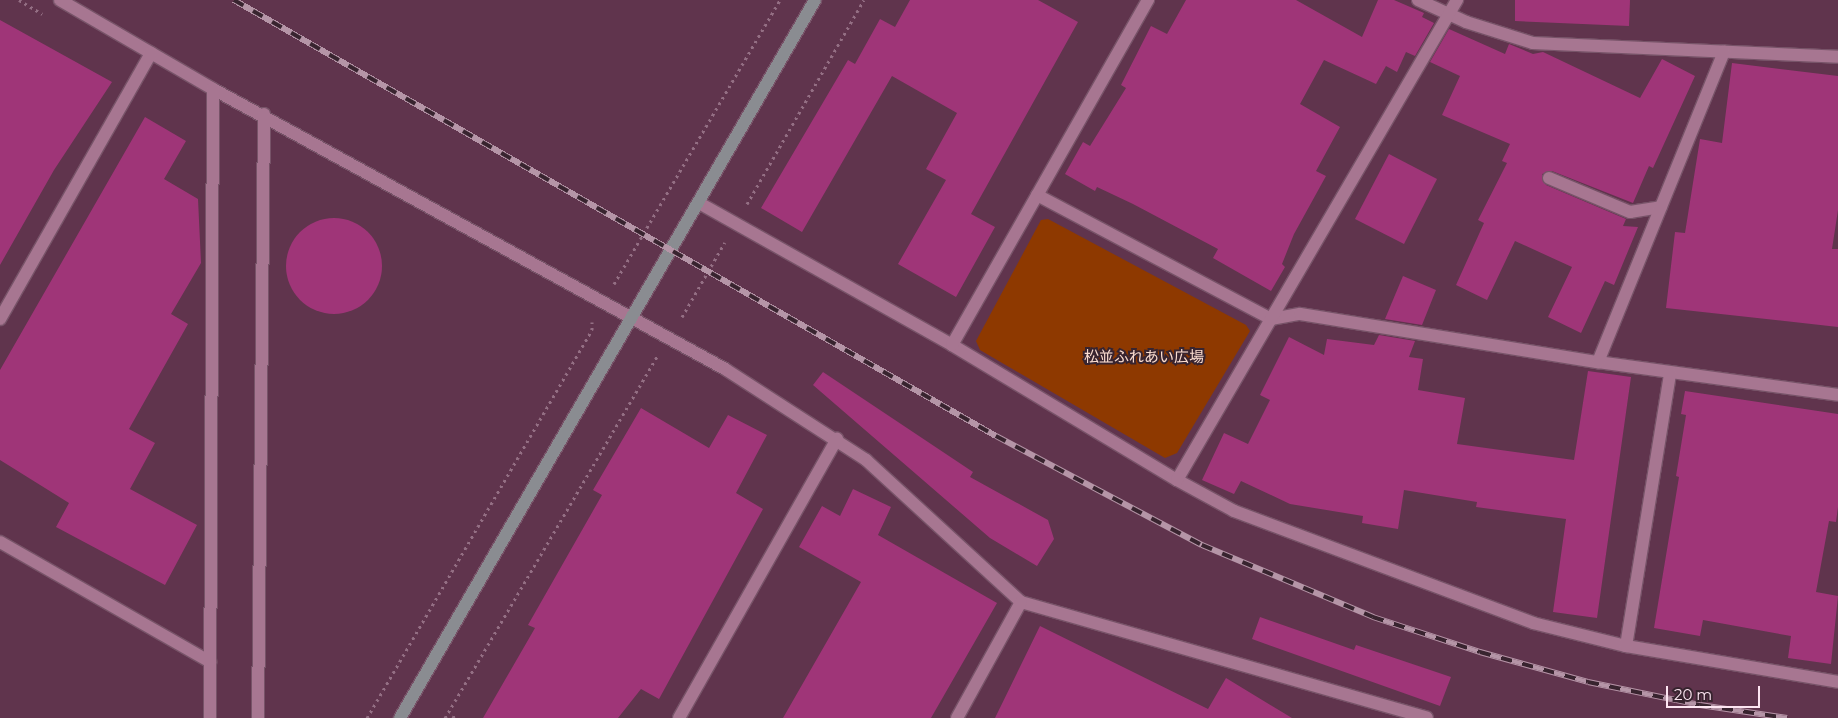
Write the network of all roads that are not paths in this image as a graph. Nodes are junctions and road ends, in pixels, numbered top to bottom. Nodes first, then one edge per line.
1 (60, 0) edge
2 (815, 0) edge
3 (1148, 0) edge
4 (1418, 0) edge
5 (1457, 0) edge
6 (1449, 13) junction
7 (1724, 52) junction
8 (151, 54) junction
9 (1838, 57) edge
10 (213, 89) junction
11 (264, 114) junction
12 (1549, 178) dead end
13 (1037, 195) junction
14 (699, 203) junction
15 (1661, 207) junction
16 (0, 319) edge
17 (631, 319) junction
18 (1271, 319) junction
19 (952, 345) junction
20 (1598, 362) junction
21 (1670, 373) junction
22 (1838, 395) edge
23 (837, 439) junction
24 (1177, 480) junction
25 (0, 542) edge
26 (1021, 602) junction
27 (1626, 646) junction
28 (210, 662) junction
29 (1838, 682) edge
30 (210, 718) edge
31 (258, 718) edge
32 (400, 718) edge
33 (679, 718) edge
34 (957, 718) edge
35 (1427, 718) edge

1 - 8 street
2 - 14 street
3 - 13 street
4 - 6 street
5 - 6 street
6 - 7 street
6 - 18 street
7 - 9 street
7 - 15 street
8 - 10 street
8 - 16 street
10 - 11 street
10 - 28 street
11 - 17 street
11 - 31 street
12 - 15 street
13 - 18 street
13 - 19 street
14 - 17 street
14 - 19 street
15 - 20 street
17 - 23 street
17 - 32 street
18 - 20 street
18 - 24 street
19 - 24 street
20 - 21 street
21 - 22 street
21 - 27 street
23 - 26 street
23 - 33 street
24 - 27 street
25 - 28 street
26 - 34 street
26 - 35 street
27 - 29 street
28 - 30 street

